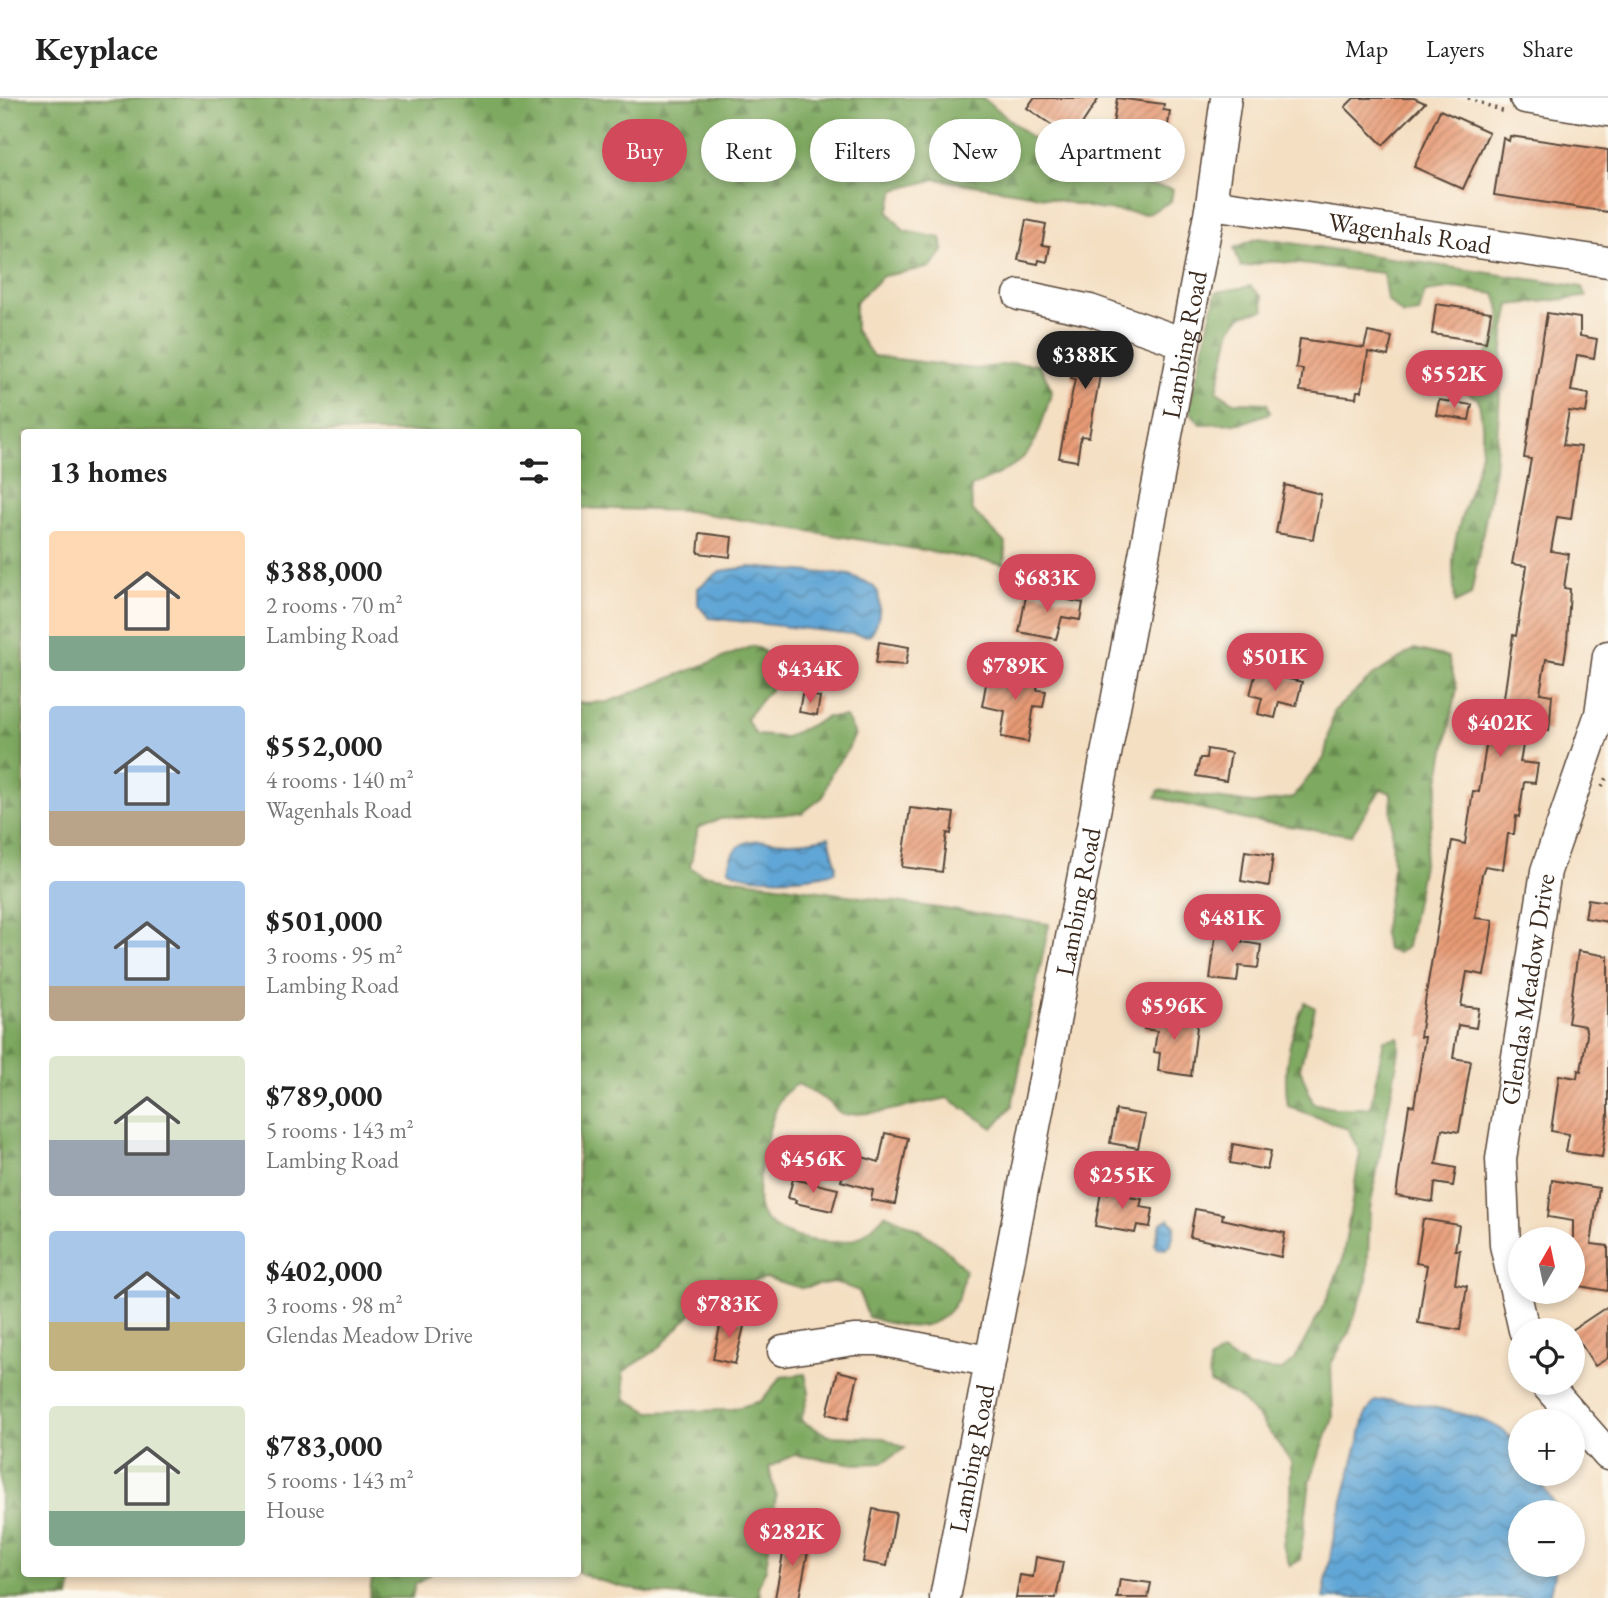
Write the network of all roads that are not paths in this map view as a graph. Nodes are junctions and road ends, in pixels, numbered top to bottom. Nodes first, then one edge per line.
1 (1226, 98) edge
2 (1525, 98) edge
3 (1608, 111) edge
4 (1211, 204) junction
5 (1608, 262) edge
6 (1019, 295) dead end
7 (1184, 343) junction
8 (1608, 656) edge
9 (1521, 1318) edge
10 (783, 1351) dead end
11 (988, 1362) junction
12 (1555, 1395) edge
13 (1608, 1455) edge
14 (944, 1598) edge

1 - 4 street, Lambing Road
2 - 3 street
4 - 5 street, Wagenhals Road
4 - 7 street, Lambing Road
6 - 7 street
7 - 11 street, Lambing Road
8 - 9 street, Glendas Meadow Drive
10 - 11 street
11 - 14 street, Lambing Road
12 - 13 street

